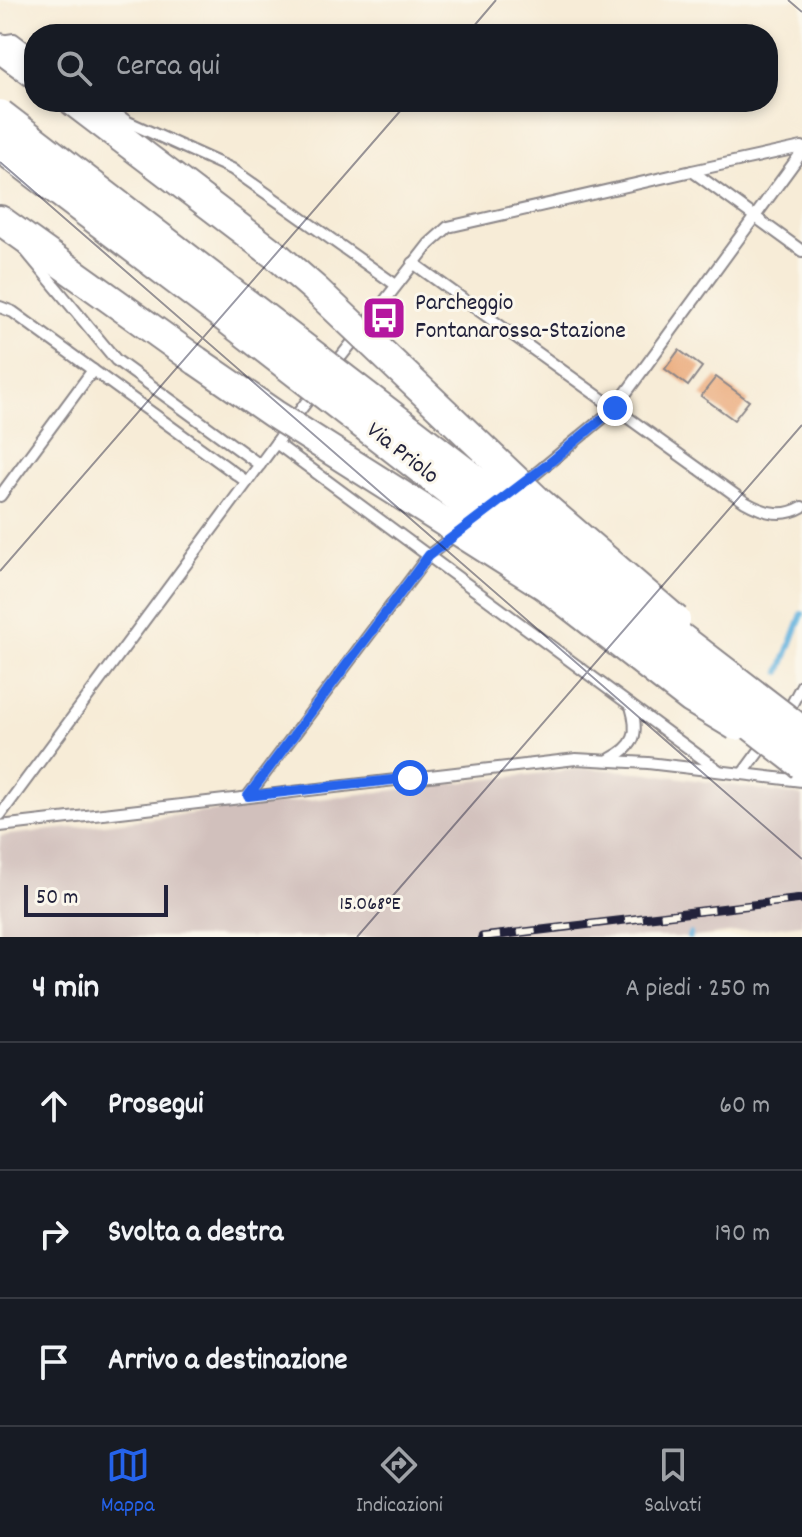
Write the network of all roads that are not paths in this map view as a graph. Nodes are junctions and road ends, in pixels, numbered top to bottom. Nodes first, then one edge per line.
1 (0, 41) edge
2 (24, 46) edge
3 (0, 48) edge
4 (24, 66) edge
5 (87, 112) edge
6 (114, 112) edge
7 (0, 115) edge
8 (0, 146) edge
9 (802, 150) edge
10 (692, 171) junction
11 (754, 218) junction
12 (4, 223) edge
13 (802, 251) edge
14 (413, 263) junction
15 (396, 285) junction
16 (0, 307) edge
17 (93, 370) junction
18 (326, 375) junction
19 (615, 408) junction
20 (276, 443) junction
21 (260, 465) junction
22 (247, 482) junction
23 (0, 496) edge
24 (495, 506) junction
25 (802, 507) edge
26 (429, 555) junction
27 (802, 685) edge
28 (754, 695) junction
29 (631, 706) junction
30 (796, 728) edge
31 (609, 759) junction
32 (802, 764) edge
33 (719, 771) junction
34 (743, 773) junction
35 (802, 781) edge
36 (248, 796) junction
37 (0, 815) edge
38 (0, 826) edge

1 - 2 lane
3 - 4 street
5 - 28 street, bridge
6 - 15 lane
7 - 28 main road, Via Priolo, bridge
8 - 32 main road, Via Priolo, bridge
9 - 10 lane
9 - 11 lane
10 - 11 lane
10 - 14 lane
11 - 13 lane
11 - 19 lane
12 - 21 lane
12 - 32 street, bridge
14 - 15 lane
14 - 19 lane
15 - 18 lane
16 - 17 lane
17 - 22 lane
17 - 23 lane
18 - 20 lane
18 - 24 lane
19 - 24 lane
19 - 25 lane
20 - 21 lane
20 - 26 lane
21 - 22 lane
22 - 37 lane
24 - 26 lane
24 - 30 lane
26 - 29 lane
26 - 36 lane
27 - 30 lane
28 - 30 main road, Via Priolo, bridge
29 - 31 lane
29 - 33 lane
30 - 34 lane
31 - 33 lane
31 - 36 lane
33 - 34 lane
34 - 35 lane
36 - 38 lane

